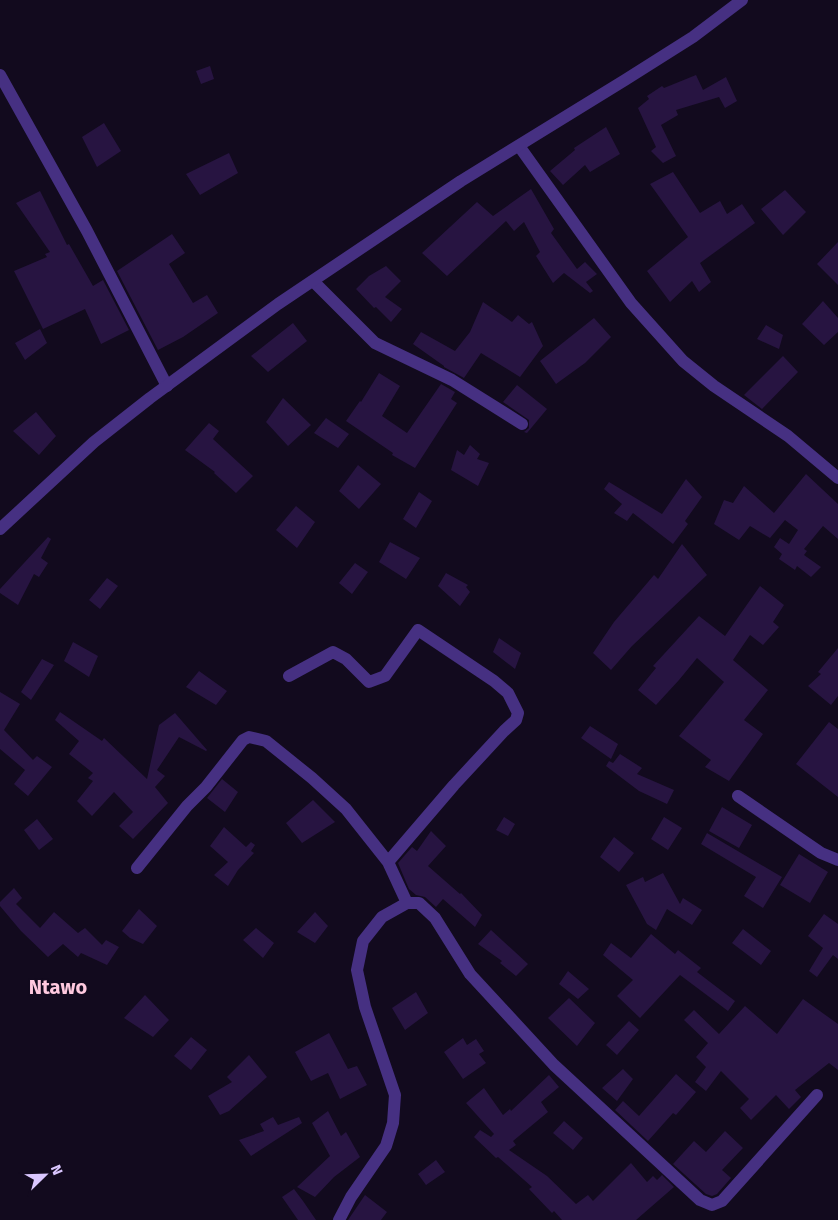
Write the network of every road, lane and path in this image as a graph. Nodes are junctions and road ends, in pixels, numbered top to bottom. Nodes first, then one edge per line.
1 (742, 0) edge
2 (0, 75) edge
3 (519, 146) junction
4 (313, 280) junction
5 (166, 386) junction
6 (522, 424) dead end
7 (838, 478) edge
8 (0, 529) edge
9 (289, 676) dead end
10 (738, 796) dead end
11 (838, 860) edge
12 (388, 862) junction
13 (137, 868) dead end
14 (407, 903) junction
15 (817, 1095) dead end
16 (339, 1220) edge

1 - 3 street
2 - 5 street
3 - 4 street
3 - 7 street
4 - 5 street
4 - 6 street
5 - 8 street
9 - 12 street
10 - 11 street
12 - 13 street
12 - 14 street
14 - 15 street
14 - 16 street

